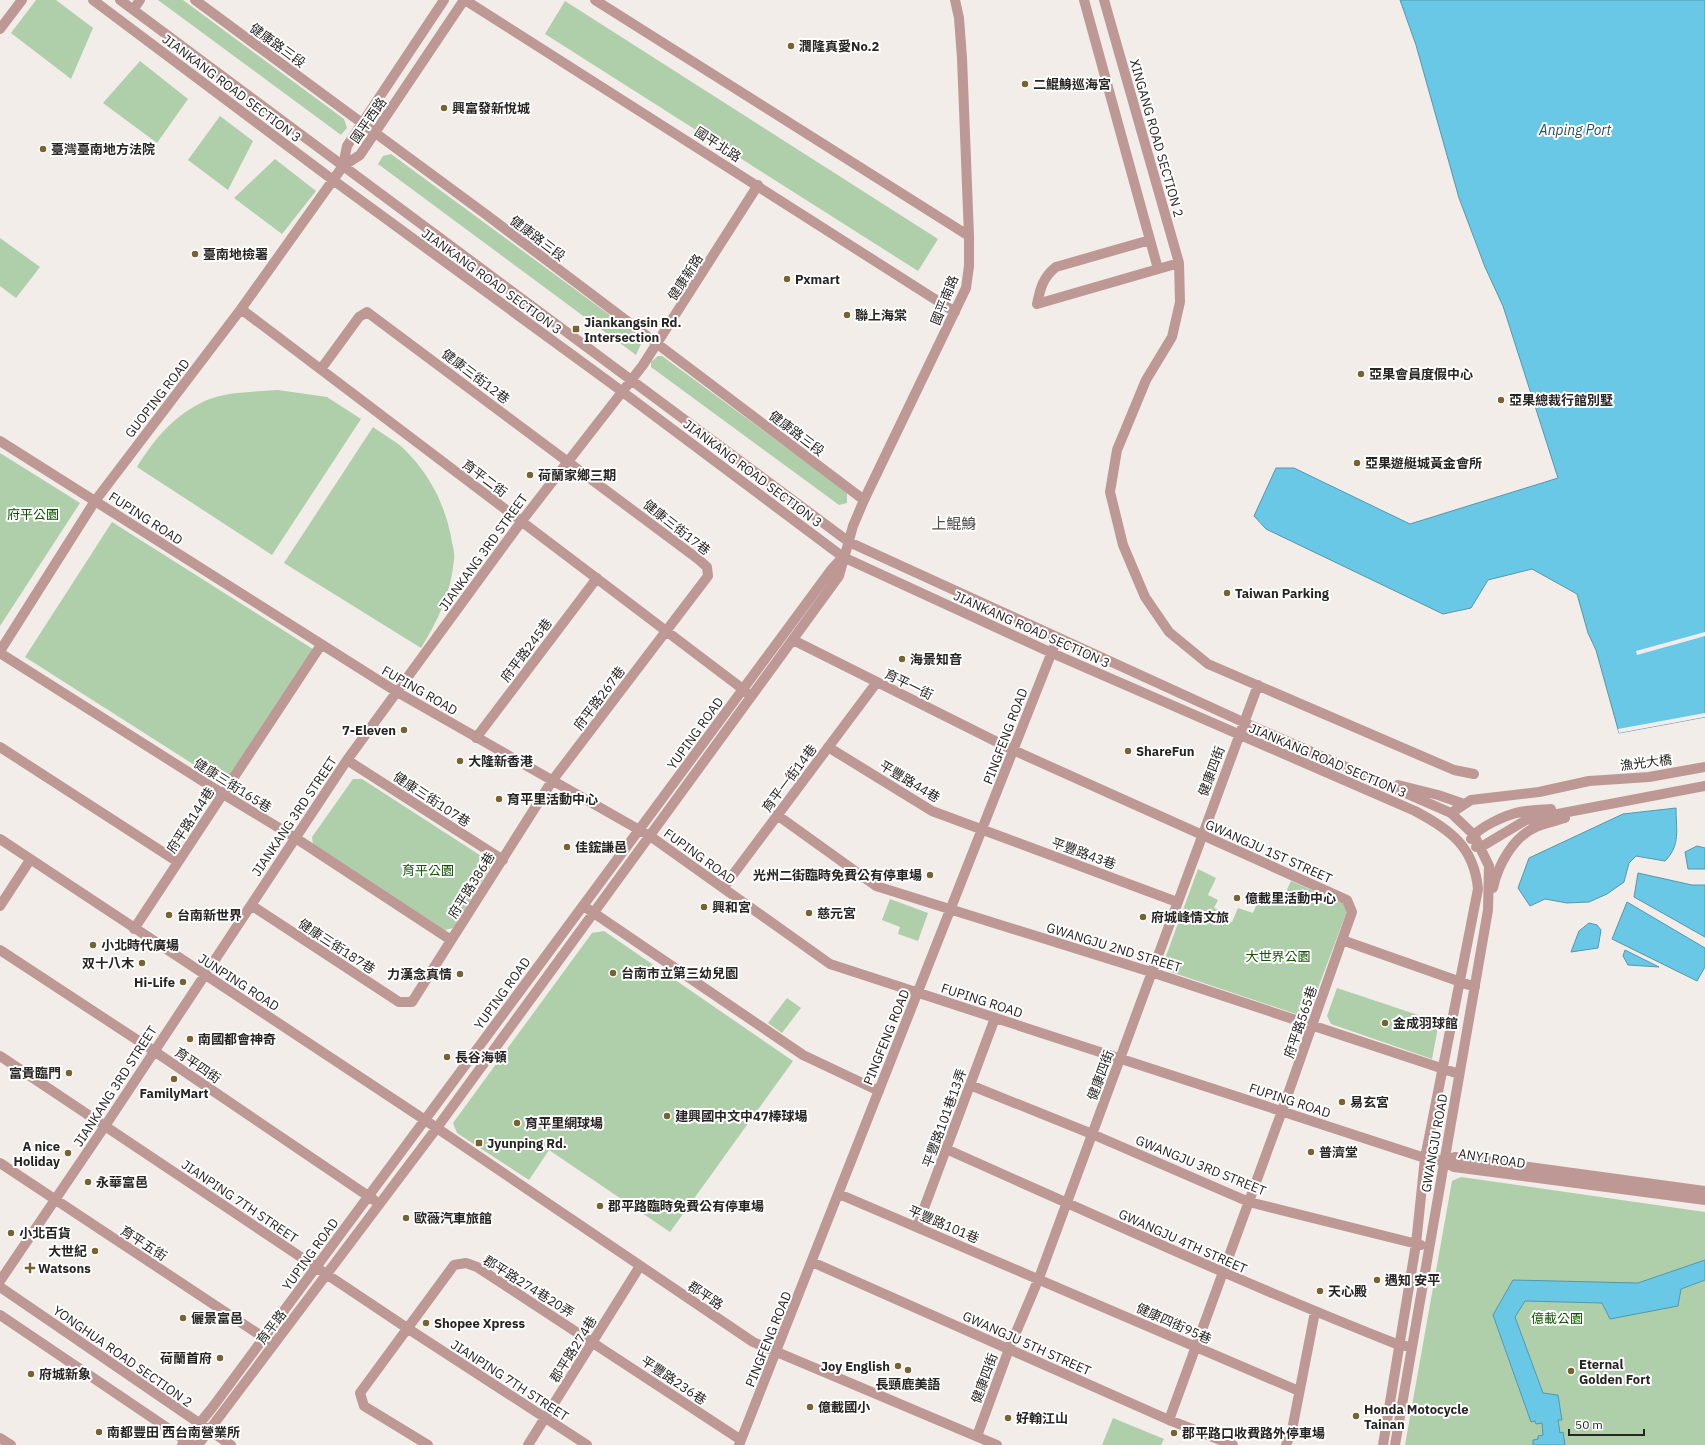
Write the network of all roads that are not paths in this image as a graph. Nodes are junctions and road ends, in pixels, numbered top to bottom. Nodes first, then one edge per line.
1 (22, 0) edge
2 (93, 0) edge
3 (120, 0) edge
4 (140, 0) edge
5 (195, 0) edge
6 (444, 0) edge
7 (465, 0) edge
8 (595, 0) edge
9 (955, 0) edge
10 (1084, 0) edge
11 (1104, 0) edge
12 (134, 10) junction
13 (0, 29) edge
14 (362, 124) junction
15 (375, 133) junction
16 (343, 166) junction
17 (333, 180) junction
18 (758, 185) junction
19 (969, 236) junction
20 (1150, 240) junction
21 (1179, 263) junction
22 (1158, 269) junction
23 (241, 309) junction
24 (955, 312) junction
25 (657, 344) junction
26 (321, 369) junction
27 (631, 380) junction
28 (622, 392) junction
29 (0, 441) edge
30 (568, 461) junction
31 (864, 500) junction
32 (95, 501) junction
33 (521, 522) junction
34 (848, 542) junction
35 (843, 557) junction
36 (596, 578) junction
37 (667, 631) junction
38 (1057, 639) junction
39 (793, 640) junction
40 (321, 645) junction
41 (0, 652) edge
42 (1052, 653) junction
43 (877, 682) junction
44 (1258, 685) junction
45 (743, 689) junction
46 (397, 692) junction
47 (752, 696) junction
48 (1243, 722) junction
49 (1238, 735) junction
50 (476, 738) junction
51 (0, 747) edge
52 (828, 747) junction
53 (1013, 750) junction
54 (347, 760) junction
55 (1705, 767) edge
56 (1474, 774) dead end
57 (1369, 777) junction
58 (552, 781) junction
59 (1702, 786) edge
60 (223, 794) junction
61 (1464, 804) junction
62 (1597, 806) junction
63 (1451, 813) junction
64 (777, 815) junction
65 (982, 829) junction
66 (639, 830) junction
67 (1202, 835) junction
68 (1474, 835) junction
69 (650, 836) junction
70 (294, 838) junction
71 (0, 839) edge
72 (1481, 847) junction
73 (1466, 849) junction
74 (30, 860) junction
75 (502, 860) junction
76 (178, 862) junction
77 (723, 888) junction
78 (1177, 902) junction
79 (251, 905) junction
80 (0, 906) edge
81 (583, 906) junction
82 (950, 910) junction
83 (1488, 910) junction
84 (594, 913) junction
85 (134, 929) junction
86 (451, 940) junction
87 (1342, 940) junction
88 (0, 950) edge
89 (1151, 972) junction
90 (204, 975) junction
91 (1459, 982) junction
92 (1475, 987) junction
93 (918, 993) junction
94 (412, 1002) joint
95 (995, 1018) junction
96 (1313, 1024) junction
97 (154, 1050) junction
98 (0, 1056) edge
99 (1120, 1058) junction
100 (1441, 1069) junction
101 (1459, 1074) junction
102 (970, 1085) junction
103 (879, 1091) junction
104 (1282, 1111) junction
105 (425, 1120) junction
106 (105, 1126) junction
107 (436, 1129) junction
108 (1092, 1134) junction
109 (946, 1149) junction
110 (1425, 1158) junction
111 (1443, 1161) junction
112 (0, 1163) edge
113 (1705, 1191) edge
114 (839, 1194) junction
115 (368, 1197) junction
116 (55, 1200) junction
117 (1705, 1200) edge
118 (1249, 1202) junction
119 (1066, 1203) junction
120 (380, 1204) junction
121 (918, 1227) junction
122 (1416, 1244) junction
123 (1430, 1247) junction
124 (812, 1262) junction
125 (640, 1266) junction
126 (316, 1267) junction
127 (1223, 1273) junction
128 (327, 1274) junction
129 (1039, 1278) junction
130 (0, 1281) edge
131 (0, 1287) edge
132 (1315, 1312) junction
133 (0, 1315) edge
134 (407, 1328) junction
135 (264, 1337) junction
136 (593, 1342) junction
137 (274, 1345) junction
138 (1399, 1345) junction
139 (1412, 1346) junction
140 (1196, 1347) junction
141 (1009, 1349) junction
142 (776, 1353) junction
143 (1299, 1391) junction
144 (545, 1419) junction
145 (1169, 1420) junction
146 (199, 1424) junction
147 (209, 1431) junction
148 (978, 1436) junction
149 (0, 1438) edge
150 (187, 1443) edge
151 (740, 1443) edge
152 (11, 1445) edge
153 (198, 1445) edge
154 (231, 1445) edge
155 (428, 1445) edge
156 (528, 1445) edge
157 (587, 1445) edge
158 (997, 1445) edge
159 (1233, 1445) edge
160 (1286, 1445) edge
161 (1383, 1445) edge
162 (1396, 1445) edge

1 - 13 street
2 - 17 street, JIANKANG ROAD SECTION 3
3 - 12 street, JIANKANG ROAD SECTION 3
4 - 12 street
5 - 14 street, 健康路三段
6 - 14 street, 國平西路
7 - 15 street, 國平西路
7 - 18 street, 國平北路
8 - 19 street
9 - 19 street, 國平南路
10 - 20 street
11 - 21 street, XINGANG ROAD SECTION 2
12 - 16 street, JIANKANG ROAD SECTION 3
14 - 15 street, 健康路三段
14 - 16 street, 國平西路
15 - 16 street, 國平西路
15 - 25 street, 健康路三段
16 - 17 street, GUOPING ROAD
16 - 27 street, JIANKANG ROAD SECTION 3
17 - 23 street, GUOPING ROAD
17 - 28 street, JIANKANG ROAD SECTION 3
18 - 24 street, 國平北路
18 - 25 street, 健康新路
19 - 24 street, 國平南路
20 - 22 street
20 - 22 street
21 - 22 street
21 - 44 street, XINGANG ROAD SECTION 2
23 - 26 street, 育平二街
23 - 32 street, GUOPING ROAD
24 - 31 street, 國平南路
25 - 27 street, 健康新路
25 - 31 street, 健康路三段
26 - 30 street, 健康三街12巷
26 - 33 street, 育平二街
27 - 28 street, JIANKANG 3RD STREET
27 - 34 street, JIANKANG ROAD SECTION 3
28 - 30 street, JIANKANG 3RD STREET
28 - 35 street, JIANKANG ROAD SECTION 3
29 - 32 street, FUPING ROAD
30 - 33 street, JIANKANG 3RD STREET
30 - 37 street, 健康三街17巷
31 - 34 street, 國平南路
32 - 40 street, FUPING ROAD
32 - 41 street, GUOPING ROAD
33 - 36 street, 育平二街
33 - 46 street, JIANKANG 3RD STREET
34 - 35 street, YUPING ROAD
34 - 38 street, JIANKANG ROAD SECTION 3
35 - 39 street, YUPING ROAD
35 - 42 street, JIANKANG ROAD SECTION 3
35 - 45 street, YUPING ROAD
36 - 37 street, 育平二街
36 - 50 street, 府平路245巷
37 - 45 street, 育平二街
37 - 58 street, 府平路267巷
38 - 42 street, PINGFENG ROAD
38 - 48 street, JIANKANG ROAD SECTION 3
39 - 43 street, 育平一街
39 - 47 street, YUPING ROAD
40 - 46 street, FUPING ROAD
40 - 60 street, 府平路144巷
41 - 60 street, 健康三街165巷
42 - 49 street, JIANKANG ROAD SECTION 3
42 - 53 street, PINGFENG ROAD
43 - 52 street, 育平一街14巷
43 - 53 street, 育平一街
44 - 48 street, 健康四街
44 - 56 street, XINGANG ROAD SECTION 2
45 - 47 street, 育平二街
45 - 66 street, YUPING ROAD
46 - 50 street, FUPING ROAD
46 - 54 street, JIANKANG 3RD STREET
47 - 69 street, YUPING ROAD
48 - 49 street, 健康四街
48 - 57 street, JIANKANG ROAD SECTION 3
49 - 67 street, 健康四街
49 - 73 street, JIANKANG ROAD SECTION 3
50 - 58 street, FUPING ROAD
51 - 76 street
52 - 64 street, 育平一街14巷
52 - 65 street, 平豐路44巷
53 - 65 street, PINGFENG ROAD
53 - 67 street, GWANGJU 1ST STREET
54 - 70 street, JIANKANG 3RD STREET
54 - 75 street, 健康三街107巷
55 - 61 street, 漁光大橋
57 - 61 street
57 - 63 street, JIANKANG ROAD SECTION 3
58 - 66 street, FUPING ROAD
58 - 75 street, 府平路386巷
59 - 62 street
60 - 70 street, 健康三街165巷
60 - 76 street, 府平路144巷
61 - 63 street, 漁光大橋
62 - 68 street
62 - 72 street
62 - 83 street
63 - 68 street, JIANKANG ROAD SECTION 3
64 - 77 street, 育平一街14巷
64 - 82 street, GWANGJU 2ND STREET
65 - 78 street, 平豐路43巷
65 - 82 street, PINGFENG ROAD
66 - 69 street, FUPING ROAD
66 - 81 street, YUPING ROAD
67 - 78 street, 健康四街
67 - 87 street, GWANGJU 1ST STREET
68 - 72 street, JIANKANG ROAD SECTION 3
68 - 73 street
69 - 77 street, FUPING ROAD
69 - 84 street, YUPING ROAD
70 - 79 street, JIANKANG 3RD STREET
70 - 86 street, 健康三街165巷
71 - 74 street, JUNPING ROAD
72 - 73 street
72 - 83 street, GWANGJU ROAD
73 - 91 street, GWANGJU ROAD
74 - 80 street
74 - 85 street, JUNPING ROAD
75 - 86 street, 府平路386巷
76 - 85 street, 府平路144巷
77 - 93 street, FUPING ROAD
78 - 89 street, 健康四街
79 - 90 street, JIANKANG 3RD STREET
79 - 94 street, 健康三街187巷
81 - 84 street
81 - 105 street, YUPING ROAD
82 - 89 street, GWANGJU 2ND STREET
82 - 93 street, PINGFENG ROAD
83 - 92 street, GWANGJU ROAD
84 - 103 street
84 - 107 street, YUPING ROAD
85 - 90 street, JUNPING ROAD
86 - 94 street, 府平路386巷
87 - 91 street
87 - 96 street, 府平路565巷
88 - 97 street, 育平四街
89 - 96 street, GWANGJU 2ND STREET
89 - 99 street, 健康四街
90 - 97 street, JIANKANG 3RD STREET
90 - 105 street, JUNPING ROAD
91 - 92 street
91 - 100 street, GWANGJU ROAD
92 - 101 street, GWANGJU ROAD
93 - 95 street, FUPING ROAD
93 - 103 street, PINGFENG ROAD
95 - 99 street, FUPING ROAD
95 - 102 street, 平豐路101巷13弄
96 - 100 street, GWANGJU 2ND STREET
96 - 104 street, 府平路565巷
97 - 106 street, JIANKANG 3RD STREET
97 - 115 street, 育平四街
98 - 106 street, JIANPING 7TH STREET
99 - 104 street, FUPING ROAD
99 - 108 street, 健康四街
100 - 101 street, GWANGJU 2ND STREET
100 - 110 street, GWANGJU ROAD
101 - 111 street, GWANGJU ROAD
102 - 108 street, GWANGJU 3RD STREET
102 - 109 street, 平豐路101巷13弄
103 - 114 street, PINGFENG ROAD
104 - 110 street, FUPING ROAD
104 - 118 street, 府平路565巷
105 - 107 street, 郡平路
105 - 115 street, YUPING ROAD
106 - 116 street, JIANKANG 3RD STREET
106 - 126 street, JIANPING 7TH STREET
107 - 120 street, 育平路
107 - 125 street, 郡平路
108 - 118 street, GWANGJU 3RD STREET
108 - 119 street, 健康四街
109 - 119 street, GWANGJU 4TH STREET
109 - 121 street, 平豐路101巷13弄
110 - 111 street, FUPING ROAD
110 - 122 street, GWANGJU ROAD
111 - 113 street, ANYI ROAD
111 - 117 street, ANYI ROAD
111 - 123 street, GWANGJU ROAD
112 - 116 street, 育平五街
114 - 121 street, 平豐路101巷
114 - 124 street, PINGFENG ROAD
115 - 120 street, 育平四街
115 - 126 street, YUPING ROAD
116 - 130 street, JIANKANG 3RD STREET
116 - 135 street, 育平五街
118 - 122 street, GWANGJU 3RD STREET
118 - 127 street, 府平路565巷
119 - 127 street, GWANGJU 4TH STREET
119 - 129 street, 健康四街
120 - 128 street, 育平路
121 - 129 street, 平豐路101巷
122 - 123 street, GWANGJU 3RD STREET
122 - 138 street, GWANGJU ROAD
123 - 139 street, GWANGJU ROAD
124 - 141 street, GWANGJU 5TH STREET
124 - 142 street, PINGFENG ROAD
125 - 136 street, 郡平路274巷
125 - 142 street, 郡平路
126 - 128 street, JIANPING 7TH STREET
126 - 135 street, YUPING ROAD
127 - 132 street, GWANGJU 4TH STREET
127 - 140 street, 府平路565巷
128 - 134 street, JIANPING 7TH STREET
128 - 137 street, 育平路
129 - 140 street, 健康四街95巷
129 - 141 street, 健康四街
131 - 146 street, YONGHUA ROAD SECTION 2
132 - 138 street, GWANGJU 4TH STREET
132 - 143 street
133 - 150 street
134 - 136 street, 郡平路274巷20弄
134 - 144 street, JIANPING 7TH STREET
134 - 155 street, 郡平路274巷20弄
135 - 137 street, 育平五街
135 - 146 street, YUPING ROAD
136 - 144 street, 郡平路274巷
136 - 151 street, 平豐路236巷
137 - 147 street, 育平路
138 - 139 street, GWANGJU 4TH STREET
138 - 161 street, GWANGJU ROAD
139 - 162 street, GWANGJU ROAD
140 - 143 street, 健康四街95巷
140 - 145 street, 府平路565巷
141 - 145 street, GWANGJU 5TH STREET
141 - 148 street, 健康四街
142 - 148 street, 郡平路
142 - 151 street, PINGFENG ROAD
143 - 160 street
144 - 156 street, 郡平路274巷
144 - 157 street, JIANPING 7TH STREET
145 - 159 street, GWANGJU 5TH STREET
146 - 147 street, YONGHUA ROAD SECTION 2
146 - 150 street, YUPING ROAD
147 - 153 street, 育平路
147 - 154 street, YONGHUA ROAD SECTION 2
148 - 158 street, 郡平路
149 - 152 street

